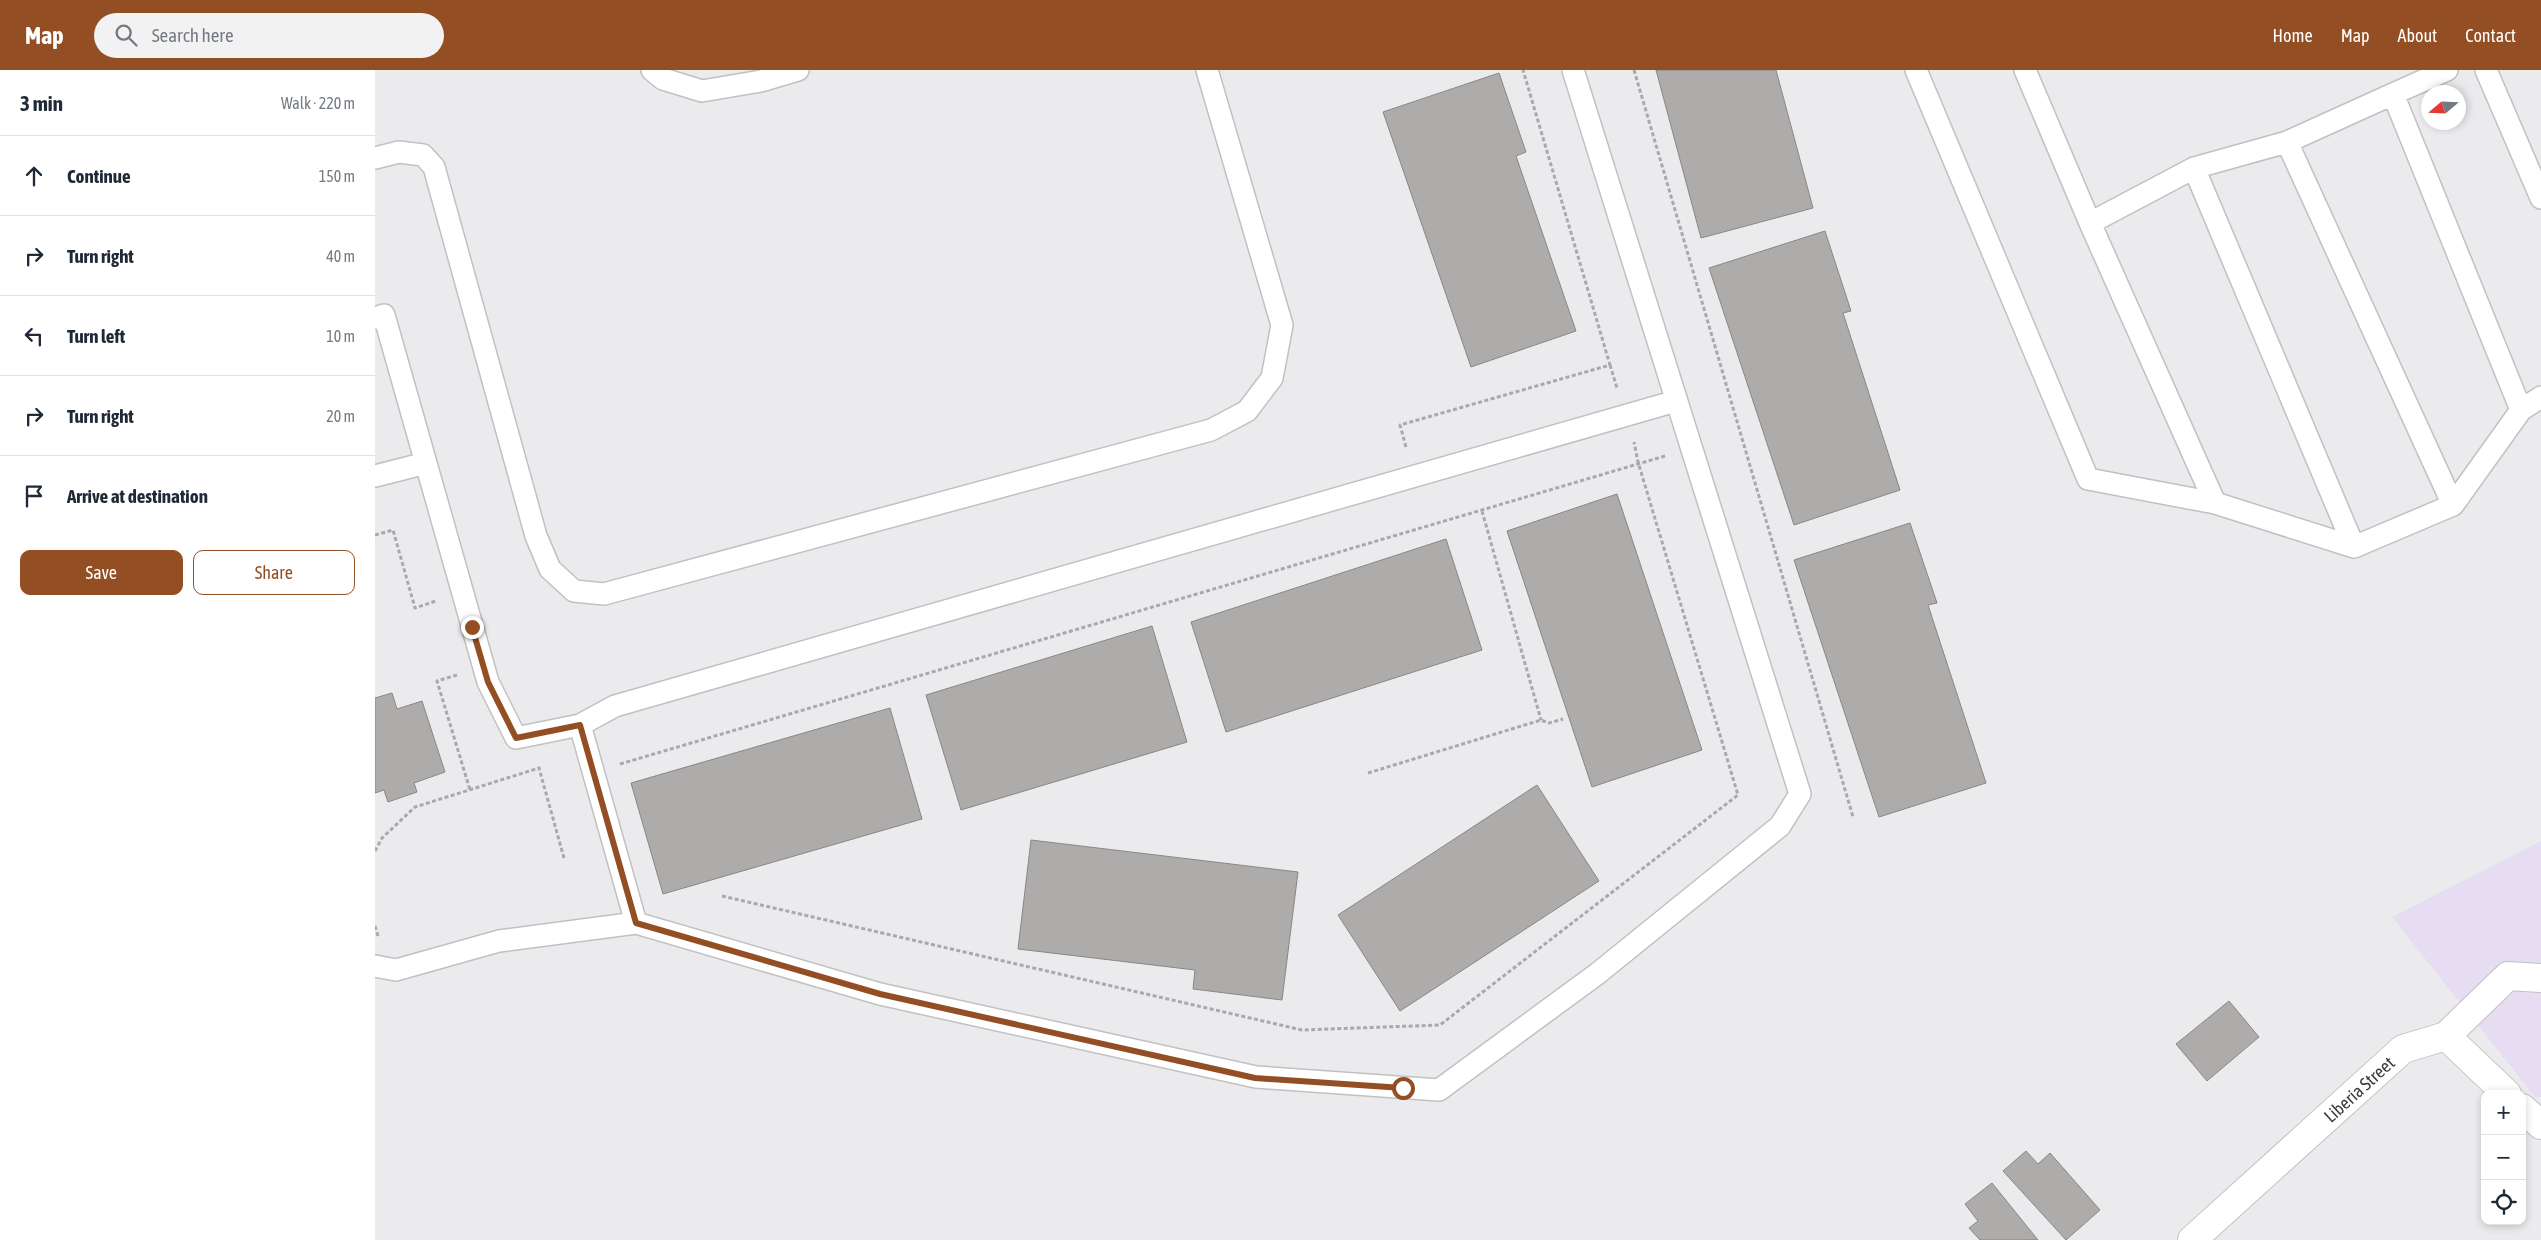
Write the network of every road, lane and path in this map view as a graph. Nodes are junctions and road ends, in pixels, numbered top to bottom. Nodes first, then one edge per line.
1 (653, 70) edge
2 (798, 70) edge
3 (1207, 70) edge
4 (1523, 70) edge
5 (1573, 70) edge
6 (1634, 70) edge
7 (1916, 70) edge
8 (2025, 70) edge
9 (2447, 70) edge
10 (2486, 70) edge
11 (2393, 94) junction
12 (2287, 142) junction
13 (375, 158) edge
14 (2193, 168) junction
15 (2541, 198) edge
16 (2090, 223) junction
17 (375, 318) edge
18 (1609, 365) junction
19 (1619, 393) dead end
20 (2541, 397) edge
21 (1676, 400) junction
22 (2521, 410) junction
23 (1633, 438) dead end
24 (1409, 455) dead end
25 (1667, 455) dead end
26 (426, 463) junction
27 (1639, 465) junction
28 (375, 476) edge
29 (2215, 503) junction
30 (2453, 505) junction
31 (1482, 511) junction
32 (375, 536) edge
33 (2354, 547) junction
34 (442, 599) dead end
35 (465, 673) dead end
36 (1563, 719) dead end
37 (1541, 720) junction
38 (580, 725) junction
39 (617, 764) dead end
40 (1368, 773) dead end
41 (470, 790) junction
42 (1853, 818) dead end
43 (375, 850) edge
44 (564, 858) dead end
45 (722, 896) dead end
46 (636, 923) junction
47 (375, 926) edge
48 (378, 936) dead end
49 (375, 966) edge
50 (2541, 978) edge
51 (2446, 1036) junction
52 (2503, 1090) edge
53 (2526, 1112) edge
54 (2541, 1126) edge
55 (2192, 1240) edge

1 - 2 lane
3 - 13 lane
4 - 18 path
5 - 21 lane
6 - 42 path
7 - 29 lane
8 - 16 lane
9 - 11 lane
10 - 15 lane
11 - 12 lane
11 - 22 lane
12 - 14 lane
12 - 30 lane
14 - 16 lane
14 - 33 lane
16 - 29 lane
17 - 26 lane
18 - 19 path
18 - 24 path
20 - 22 lane
21 - 38 lane
21 - 46 lane
22 - 30 lane
23 - 27 path
25 - 27 path
26 - 28 lane
26 - 38 lane
27 - 31 path
27 - 45 path
29 - 33 lane
30 - 33 lane
31 - 37 path
31 - 39 path
32 - 34 path
35 - 41 path
36 - 37 path
37 - 40 path
38 - 46 lane
41 - 43 path
41 - 44 path
46 - 49 lane
47 - 48 path
50 - 51 street, Liberia Street
51 - 52 street
51 - 55 street, Liberia Street
53 - 54 street

